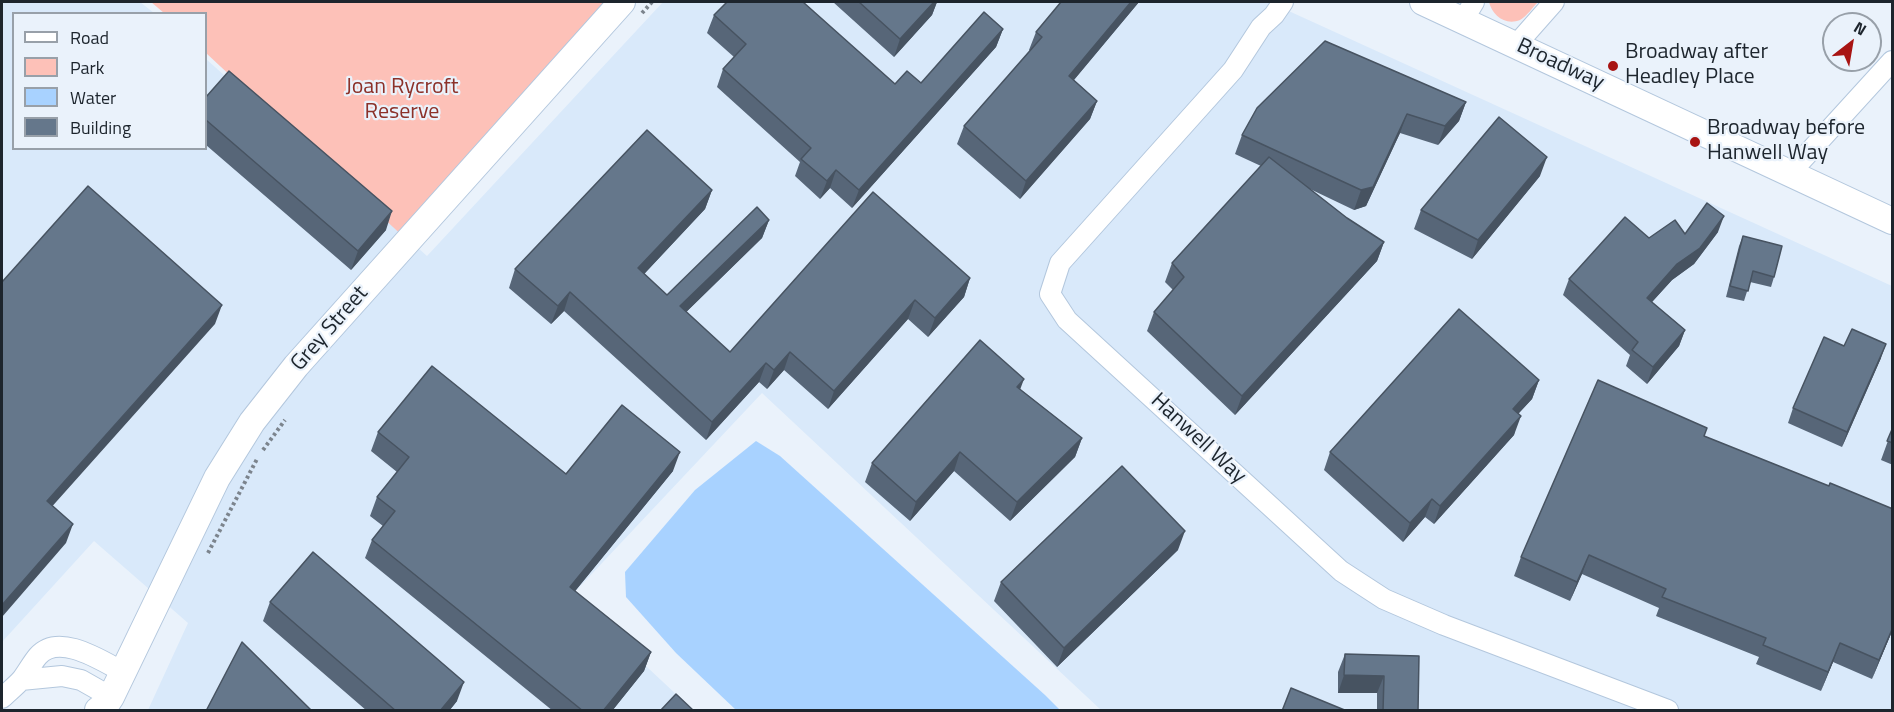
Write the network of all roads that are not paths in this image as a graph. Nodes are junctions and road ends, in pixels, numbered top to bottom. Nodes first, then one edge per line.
1 (1268, 2) edge
2 (1283, 2) edge
3 (1423, 2) edge
4 (1554, 2) edge
5 (630, 10) edge
6 (1468, 11) edge
7 (1261, 27) junction
8 (1516, 45) junction
9 (1893, 61) edge
10 (1790, 173) junction
11 (1893, 221) edge
12 (123, 672) junction
13 (21, 680) junction
14 (2, 698) edge
15 (106, 705) edge
16 (1668, 711) edge

1 - 7 street, Hanwell Way
2 - 7 street, Hanwell Way
3 - 6 street, Broadway
4 - 8 street
5 - 12 street, Grey Street
6 - 8 street, Broadway
7 - 16 street, Hanwell Way
8 - 10 street, Broadway
9 - 10 street
10 - 11 street, Broadway
12 - 13 street
12 - 15 street, Grey Street
13 - 14 street
13 - 15 street

